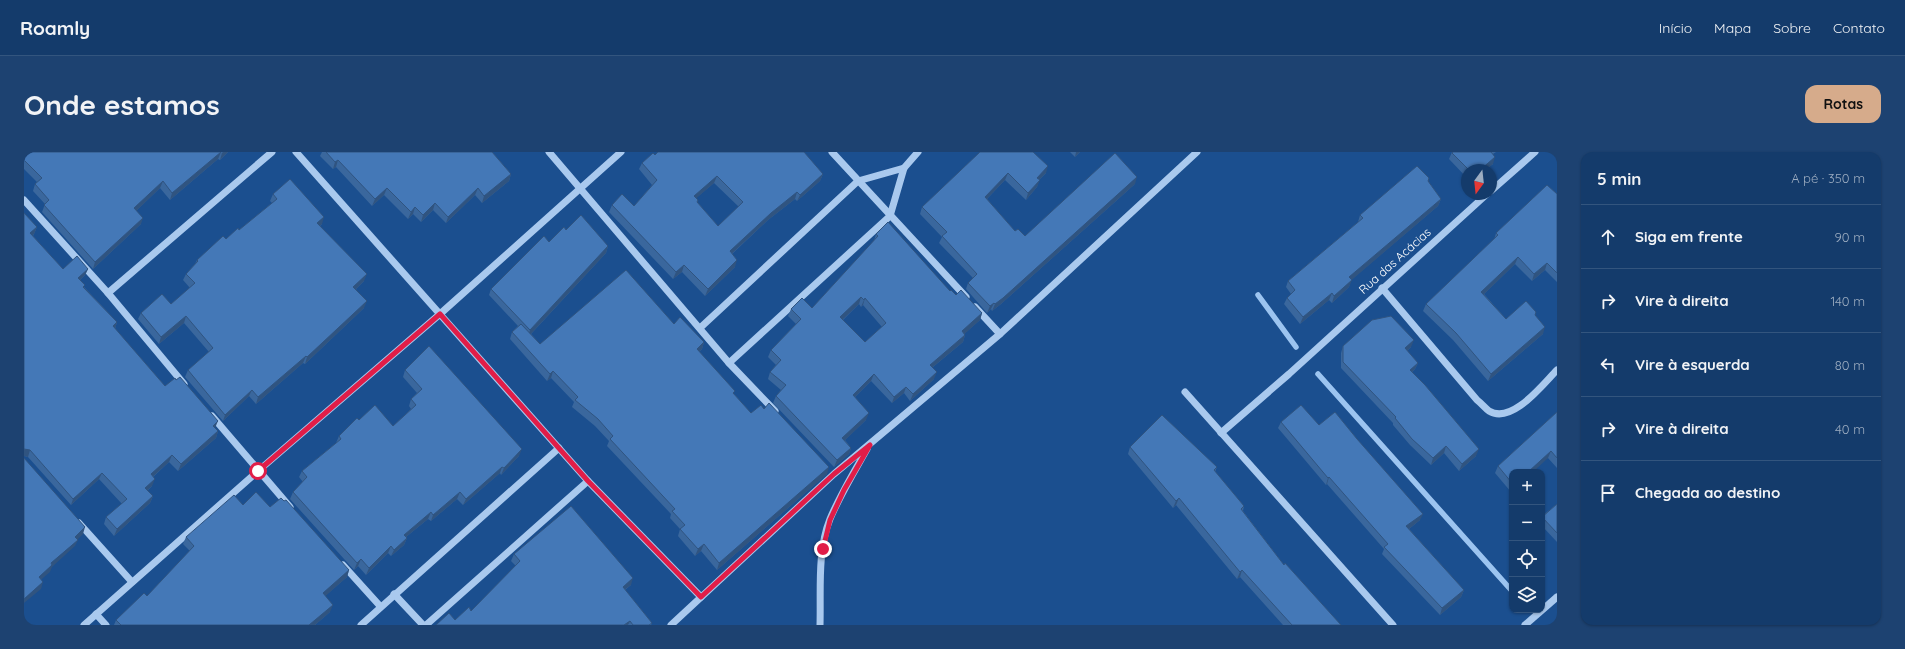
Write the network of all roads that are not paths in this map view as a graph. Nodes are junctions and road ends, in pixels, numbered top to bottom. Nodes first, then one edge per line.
1 (272, 152) edge
2 (296, 152) edge
3 (549, 152) edge
4 (621, 152) edge
5 (832, 152) edge
6 (918, 152) edge
7 (1197, 152) edge
8 (1534, 152) edge
9 (904, 168) junction
10 (858, 181) junction
11 (1497, 186) edge
12 (580, 187) junction
13 (24, 200) edge
14 (1480, 200) edge
15 (890, 216) junction
16 (1382, 288) junction
17 (108, 293) junction
18 (440, 314) junction
19 (700, 328) junction
20 (1000, 334) junction
21 (729, 363) junction
22 (1557, 370) edge
23 (188, 388) edge
24 (1185, 392) dead end
25 (208, 412) edge
26 (782, 418) edge
27 (1221, 433) junction
28 (870, 445) junction
29 (559, 448) junction
30 (258, 471) junction
31 (588, 481) junction
32 (295, 512) edge
33 (75, 518) edge
34 (338, 559) edge
35 (132, 582) junction
36 (394, 594) junction
37 (701, 597) junction
38 (1557, 597) edge
39 (380, 606) junction
40 (96, 614) junction
41 (363, 624) edge
42 (84, 625) edge
43 (106, 625) edge
44 (425, 625) edge
45 (671, 625) edge
46 (820, 625) edge
47 (1393, 625) edge
48 (1525, 625) edge

1 - 17 street
2 - 18 street
3 - 12 street
4 - 12 street
5 - 10 street
6 - 9 street
7 - 20 street
8 - 11 street
9 - 10 street
9 - 15 street
10 - 15 street
10 - 19 street
12 - 18 street
12 - 19 street
13 - 17 street
14 - 16 street, Rua das Acácias
15 - 20 street
15 - 21 street
16 - 22 street
16 - 27 street, Rua das Acácias
17 - 23 street
18 - 29 street
18 - 30 street
19 - 21 street
20 - 28 street
21 - 26 street
24 - 27 street
25 - 30 street
27 - 47 street
28 - 37 street
28 - 46 street
29 - 31 street
29 - 36 street
30 - 32 street
30 - 35 street
31 - 37 street
31 - 44 street
33 - 35 street
34 - 39 street
35 - 40 street
36 - 39 street
36 - 44 street
37 - 45 street
38 - 48 street
39 - 41 street
40 - 42 street
40 - 43 street

